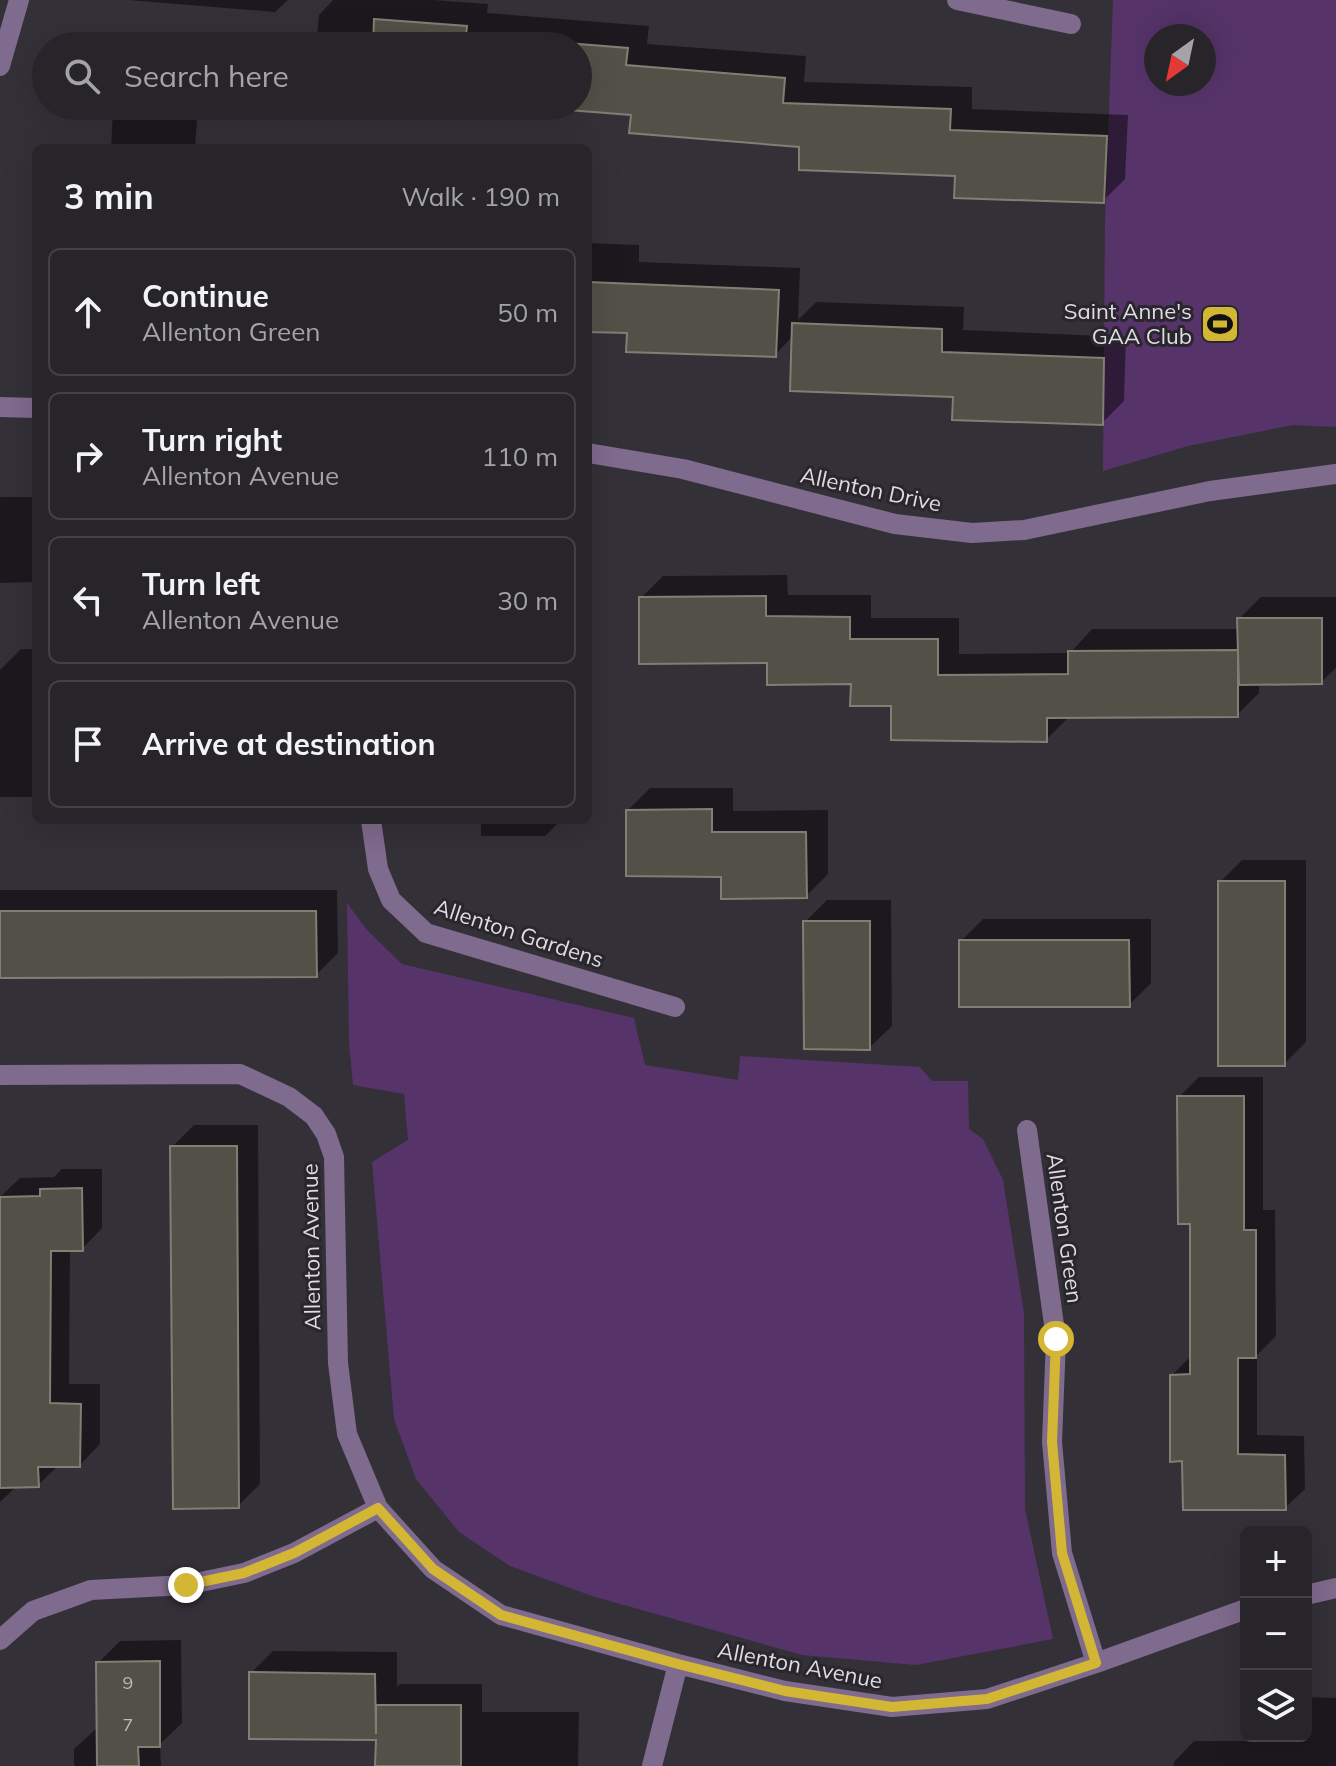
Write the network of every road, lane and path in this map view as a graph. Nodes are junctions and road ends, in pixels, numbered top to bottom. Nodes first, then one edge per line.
1 (19, 0) edge
2 (957, 0) edge
3 (1024, 6) edge
4 (1071, 24) dead end
5 (0, 66) edge
6 (0, 407) edge
7 (32, 408) edge
8 (592, 454) edge
9 (1336, 474) edge
10 (372, 824) edge
11 (675, 1007) dead end
12 (0, 1075) edge
13 (1027, 1130) dead end
14 (378, 1508) junction
15 (1336, 1588) edge
16 (1312, 1594) edge
17 (1240, 1611) edge
18 (0, 1640) edge
19 (1096, 1663) junction
20 (678, 1664) junction
21 (652, 1766) edge

1 - 5 street
2 - 3 street
3 - 4 street
6 - 7 street
8 - 9 street, Allenton Drive
10 - 11 street, Allenton Gardens
12 - 14 street, Allenton Avenue
13 - 19 street, Allenton Green
14 - 18 street
14 - 20 street, Allenton Avenue
15 - 16 street
17 - 19 street, Allenton Avenue
19 - 20 street, Allenton Avenue
20 - 21 street

